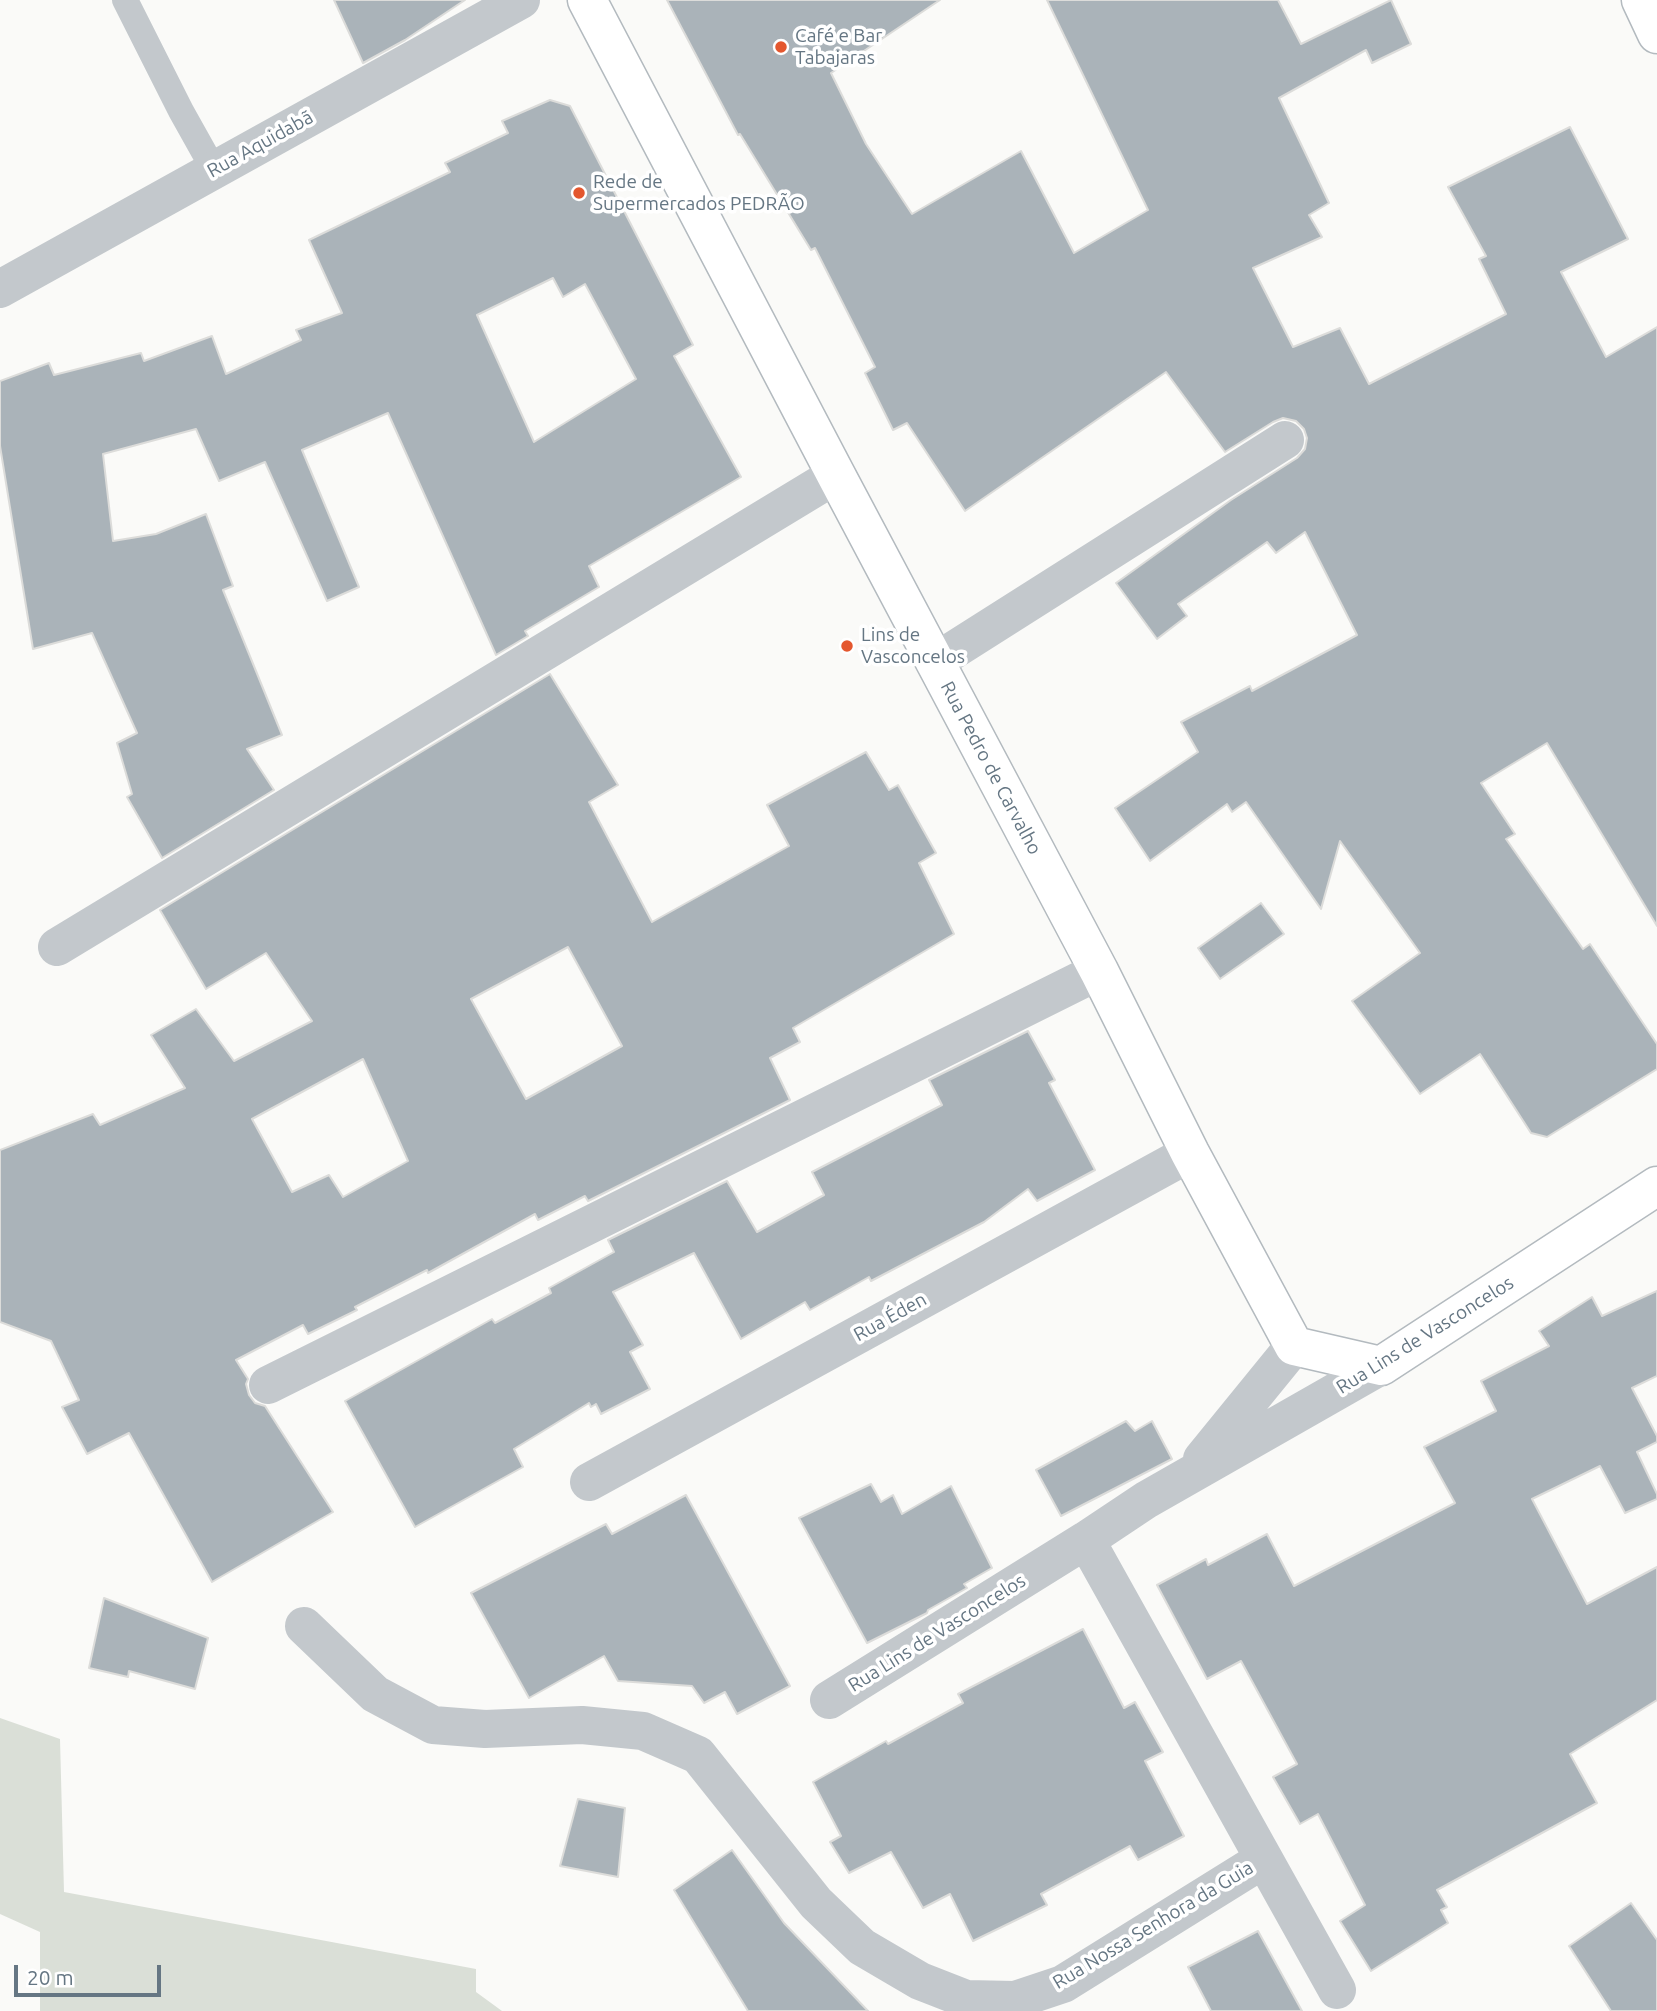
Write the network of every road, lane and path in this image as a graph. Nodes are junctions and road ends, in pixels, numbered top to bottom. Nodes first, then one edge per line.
1 (125, 0) edge
2 (521, 0) edge
3 (587, 0) edge
4 (1640, 0) edge
5 (1657, 34) edge
6 (214, 170) junction
7 (0, 289) edge
8 (1285, 440) dead end
9 (835, 475) junction
10 (935, 662) junction
11 (57, 947) dead end
12 (1099, 971) junction
13 (1191, 1153) junction
14 (1657, 1186) edge
15 (1294, 1346) junction
16 (1381, 1366) junction
17 (268, 1385) dead end
18 (1188, 1476) junction
19 (589, 1482) dead end
20 (1086, 1540) junction
21 (304, 1626) dead end
22 (830, 1700) dead end
23 (1264, 1859) junction
24 (1337, 1990) dead end

1 - 6 lane
2 - 6 street, Rua Aquidabã
3 - 9 street, Rua Pedro de Carvalho
4 - 5 street
6 - 7 street, Rua Aquidabã
8 - 10 street
9 - 10 street, Rua Pedro de Carvalho
9 - 11 street
10 - 12 street, Rua Pedro de Carvalho
12 - 13 street, Rua Pedro de Carvalho
12 - 17 street
13 - 15 street, Rua Pedro de Carvalho
13 - 19 street, Rua Éden
14 - 16 street, Rua Lins de Vasconcelos
15 - 16 street
15 - 18 street, Rua Lins de Vasconcelos
16 - 18 street, Rua Lins de Vasconcelos
18 - 20 street, Rua Lins de Vasconcelos
20 - 22 street, Rua Lins de Vasconcelos
20 - 23 street
21 - 23 street, Rua Nossa Senhora da Guia
23 - 24 street

